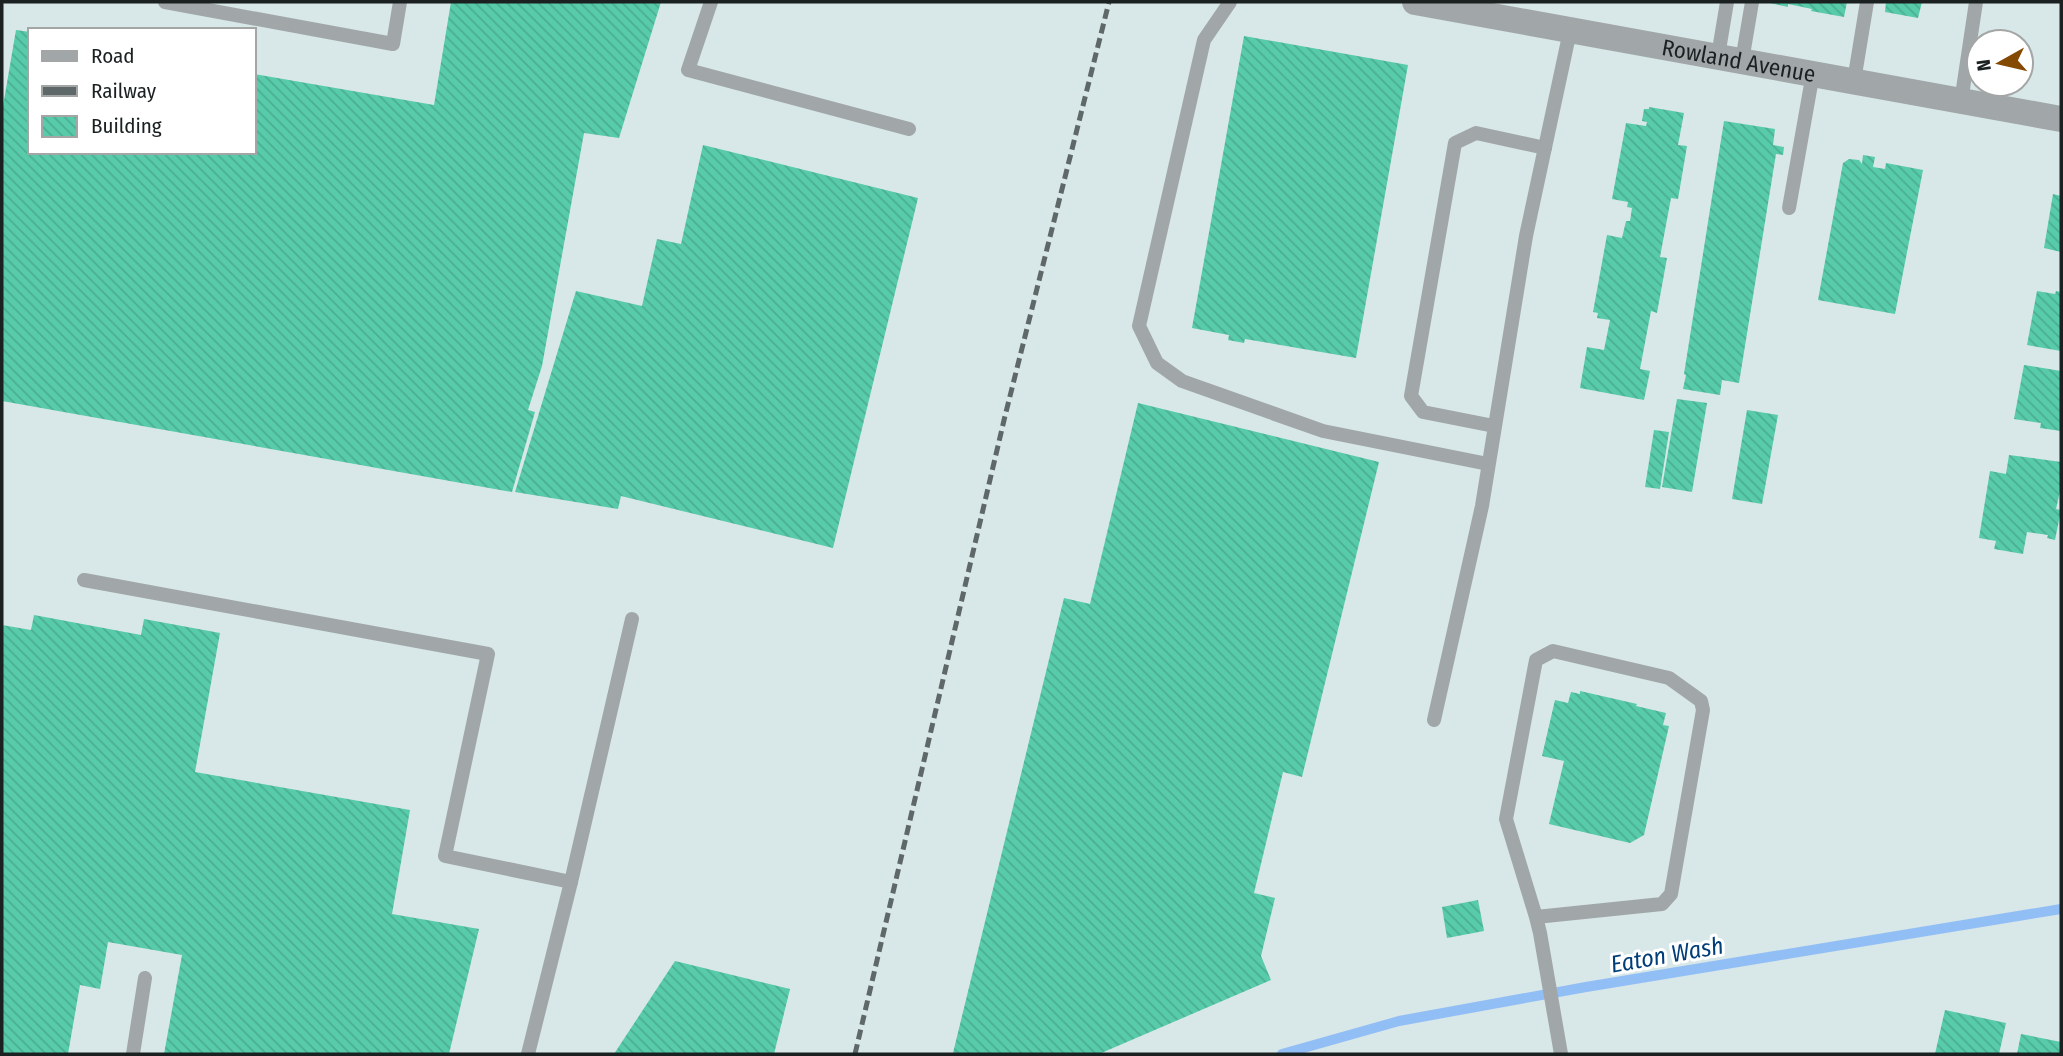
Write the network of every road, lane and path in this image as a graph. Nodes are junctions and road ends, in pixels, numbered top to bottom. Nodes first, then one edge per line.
1 (165, 2) edge
2 (400, 2) edge
3 (711, 2) edge
4 (1230, 2) edge
5 (1415, 2) edge
6 (1727, 2) edge
7 (1752, 2) edge
8 (1867, 2) edge
9 (1976, 2) edge
10 (1511, 11) edge
11 (1570, 31) junction
12 (1730, 59) junction
13 (1813, 73) junction
14 (1854, 81) junction
15 (1961, 102) junction
16 (2061, 119) edge
17 (909, 129) dead end
18 (1545, 148) junction
19 (1789, 208) dead end
20 (1494, 426) junction
21 (1488, 464) junction
22 (84, 580) dead end
23 (632, 620) dead end
24 (1434, 719) dead end
25 (571, 882) junction
26 (1536, 917) junction
27 (145, 978) dead end
28 (133, 1054) edge
29 (528, 1054) edge
30 (1561, 1054) edge

1 - 2 lane
3 - 17 lane
4 - 21 lane
5 - 10 street, Rowland Avenue
6 - 12 lane
7 - 12 lane
8 - 14 lane
9 - 15 lane
10 - 11 street, Rowland Avenue
11 - 12 street, Rowland Avenue
11 - 18 lane
12 - 13 street, Rowland Avenue
13 - 14 street, Rowland Avenue
13 - 19 lane
14 - 15 street, Rowland Avenue
15 - 16 street, Rowland Avenue
18 - 20 lane
18 - 20 lane
20 - 21 lane
21 - 24 lane
22 - 25 lane
23 - 25 lane
25 - 29 lane
26 - 26 lane
26 - 30 lane
27 - 28 lane

